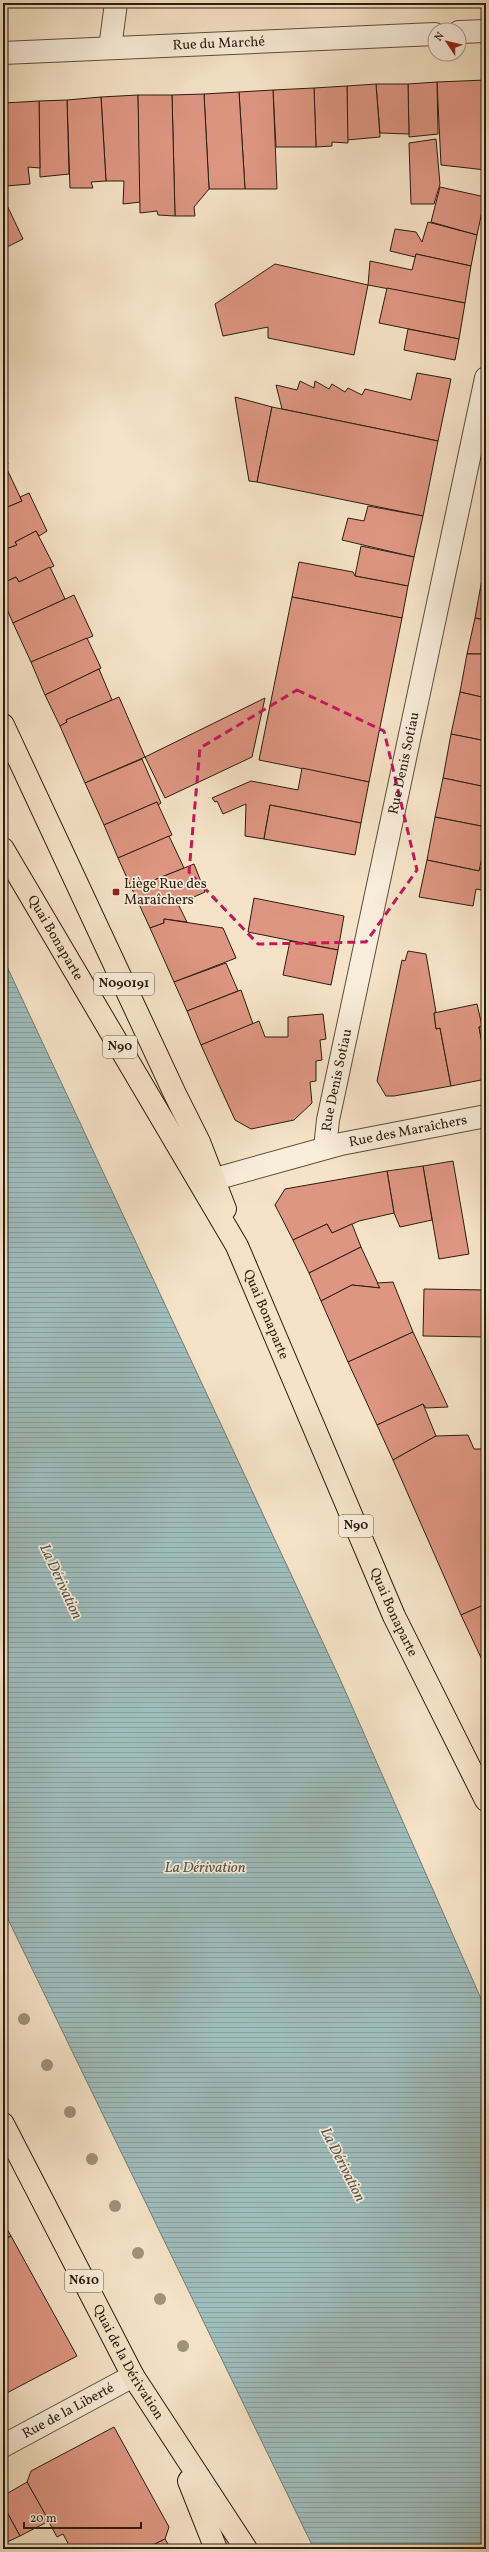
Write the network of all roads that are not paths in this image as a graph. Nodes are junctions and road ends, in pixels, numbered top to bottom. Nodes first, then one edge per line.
1 (116, 3) edge
2 (486, 31) edge
3 (467, 32) edge
4 (427, 34) edge
5 (110, 48) junction
6 (3, 53) edge
7 (486, 378) edge
8 (3, 725) edge
9 (3, 849) edge
10 (486, 1116) edge
11 (325, 1148) junction
12 (215, 1179) junction
13 (237, 1246) junction
14 (486, 1800) edge
15 (3, 2124) edge
16 (133, 2376) junction
17 (171, 2435) junction
18 (3, 2446) edge
19 (216, 2549) edge
20 (246, 2549) edge

1 - 5 street
2 - 3 street
4 - 5 street, Rue du Marché
5 - 6 street, Rue du Marché
7 - 11 street, Rue Denis Sotiau
8 - 12 main road, N090191
9 - 13 main road, Quai Bonaparte / N90
10 - 11 street, Rue des Maraîchers
11 - 12 street, Rue des Maraîchers
12 - 13 main road, N090191
13 - 14 main road, Quai Bonaparte / N90
15 - 16 main road, Quai de la Dérivation / N610
16 - 17 main road, Quai de la Dérivation / N610
16 - 18 street, Rue de la Liberté
17 - 19 main road, N610
17 - 20 main road, Quai de la Dérivation / N610

